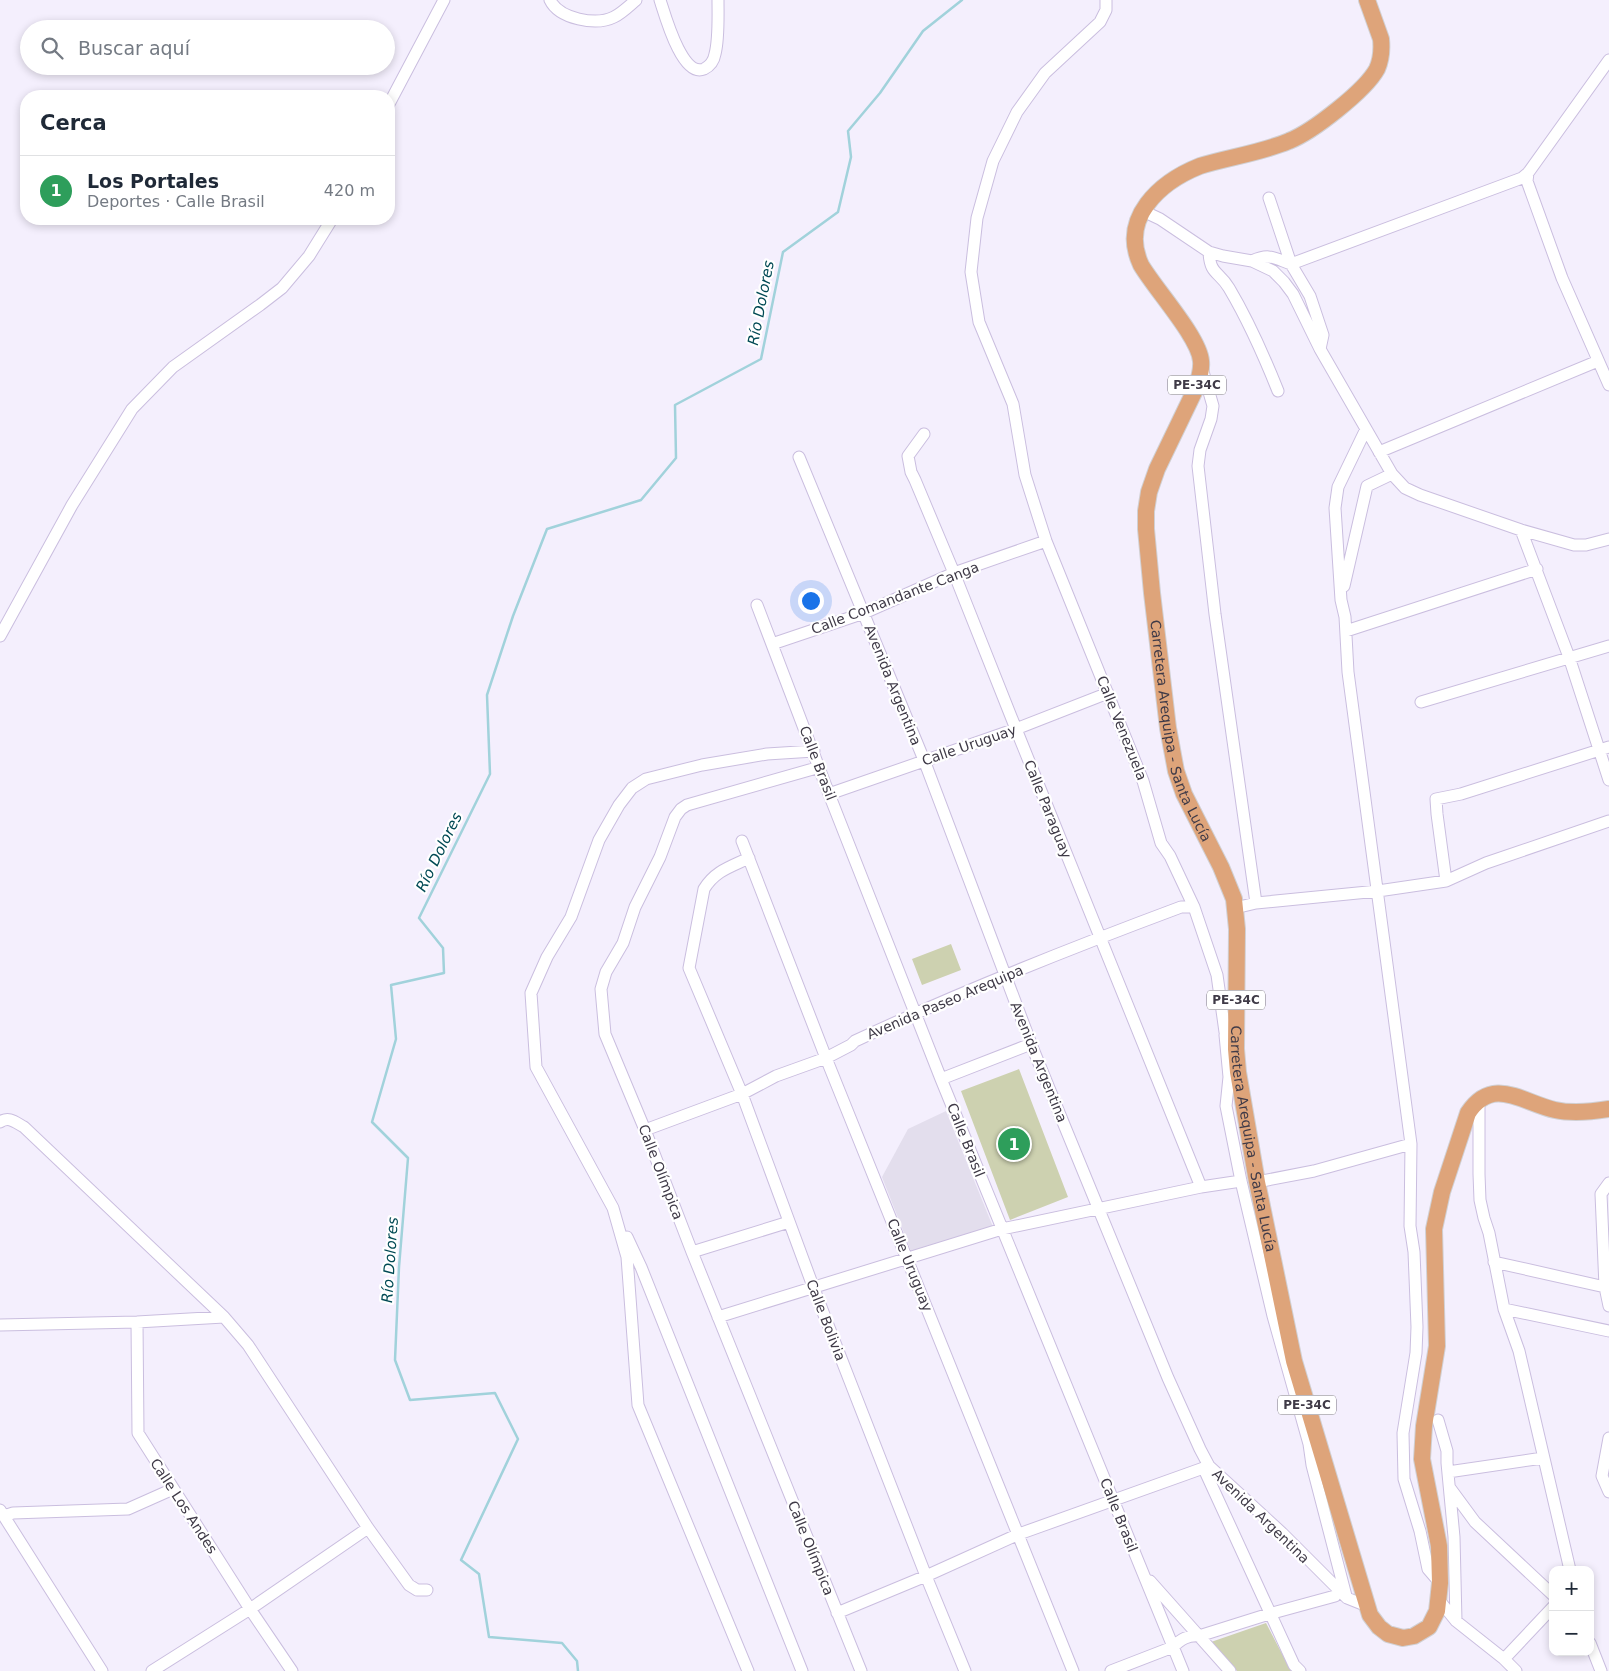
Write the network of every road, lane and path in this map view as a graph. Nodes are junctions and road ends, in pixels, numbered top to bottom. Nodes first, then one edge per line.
1 (444, 0) edge
2 (550, 0) edge
3 (636, 0) edge
4 (660, 0) edge
5 (718, 0) edge
6 (1106, 0) edge
7 (1367, 0) edge
8 (1609, 60) edge
9 (395, 93) edge
10 (1528, 173) junction
11 (1269, 198) dead end
12 (1142, 211) junction
13 (329, 225) edge
14 (1209, 252) junction
15 (1252, 261) junction
16 (1291, 264) junction
17 (1320, 349) junction
18 (1598, 361) junction
19 (1201, 367) junction
20 (1609, 385) edge
21 (1278, 391) dead end
22 (1366, 429) junction
23 (924, 434) dead end
24 (1379, 452) junction
25 (799, 458) dead end
26 (1392, 474) junction
27 (1522, 530) junction
28 (1609, 539) edge
29 (1046, 541) junction
30 (1537, 569) junction
31 (954, 573) junction
32 (1342, 600) junction
33 (757, 605) dead end
34 (864, 613) junction
35 (1346, 631) junction
36 (0, 636) edge
37 (772, 644) junction
38 (1609, 646) edge
39 (1569, 657) junction
40 (1108, 693) junction
41 (1421, 702) dead end
42 (1016, 729) junction
43 (1604, 749) edge
44 (814, 751) junction
45 (924, 760) junction
46 (820, 767) junction
47 (1609, 780) edge
48 (829, 794) junction
49 (1609, 821) edge
50 (742, 841) dead end
51 (749, 858) junction
52 (1446, 881) junction
53 (1378, 891) junction
54 (1256, 903) junction
55 (1194, 907) junction
56 (1235, 908) junction
57 (1100, 937) junction
58 (1006, 977) junction
59 (916, 1012) junction
60 (1225, 1032) junction
61 (1031, 1044) junction
62 (1236, 1049) junction
63 (826, 1058) junction
64 (941, 1079) junction
65 (742, 1094) junction
66 (1479, 1100) junction
67 (1609, 1109) edge
68 (0, 1122) edge
69 (645, 1130) junction
70 (1411, 1144) junction
71 (1249, 1181) junction
72 (1609, 1183) edge
73 (1201, 1186) junction
74 (613, 1208) junction
75 (1099, 1210) junction
76 (789, 1222) junction
77 (1002, 1229) junction
78 (692, 1252) junction
79 (908, 1259) junction
80 (1494, 1262) junction
81 (1605, 1287) junction
82 (814, 1288) junction
83 (1609, 1306) edge
84 (1504, 1309) junction
85 (718, 1317) junction
86 (224, 1318) junction
87 (136, 1322) junction
88 (0, 1325) edge
89 (1609, 1330) edge
90 (1438, 1420) dead end
91 (1609, 1438) edge
92 (1543, 1458) junction
93 (1206, 1468) junction
94 (1448, 1472) junction
95 (1449, 1488) junction
96 (173, 1489) junction
97 (1609, 1492) edge
98 (1113, 1500) junction
99 (2, 1513) edge
100 (368, 1528) junction
101 (1019, 1534) junction
102 (1569, 1566) edge
103 (1143, 1574) junction
104 (926, 1576) junction
105 (1440, 1583) junction
106 (427, 1590) dead end
107 (1549, 1591) edge
108 (1341, 1597) junction
109 (1439, 1600) junction
110 (1367, 1606) junction
111 (250, 1609) junction
112 (1549, 1610) edge
113 (837, 1613) junction
114 (1269, 1614) junction
115 (1456, 1621) junction
116 (1199, 1636) junction
117 (1173, 1647) junction
118 (1594, 1653) edge
119 (1504, 1659) junction
120 (102, 1671) edge
121 (152, 1671) edge
122 (292, 1671) edge
123 (748, 1671) edge
124 (802, 1671) edge
125 (861, 1671) edge
126 (965, 1671) edge
127 (1073, 1671) edge
128 (1111, 1671) edge
129 (1183, 1671) edge
130 (1230, 1671) edge
131 (1300, 1671) edge
132 (1516, 1671) edge
133 (1601, 1671) edge

1 - 9 street
2 - 3 street
4 - 5 street
6 - 29 street, Calle Venezuela
7 - 12 main road, Carretera Arequipa - Santa Lucía / PE-34C
8 - 10 street
10 - 16 street
10 - 18 street
11 - 16 street
12 - 14 street
12 - 19 main road, Carretera Arequipa - Santa Lucía / PE-34C
13 - 36 street
14 - 15 street
14 - 21 street
15 - 16 street
15 - 17 street
16 - 17 street
17 - 22 street
18 - 20 street
18 - 24 street
19 - 54 street
19 - 56 main road, Carretera Arequipa - Santa Lucía / PE-34C
22 - 24 street
22 - 32 street
23 - 31 street, Calle Paraguay
24 - 26 street
25 - 34 street, Avenida Argentina
26 - 27 street
26 - 32 street
27 - 28 street
27 - 30 street
29 - 31 street, Calle Comandante Canga
29 - 40 street, Calle Venezuela
30 - 35 street
30 - 39 street
31 - 34 street, Calle Comandante Canga
31 - 42 street, Calle Paraguay
32 - 35 street
33 - 37 street, Calle Brasil
34 - 37 street, Calle Comandante Canga
34 - 45 street, Avenida Argentina
35 - 53 street
37 - 44 street, Calle Brasil
38 - 39 street
39 - 41 street
39 - 43 street
40 - 42 street, Calle Uruguay
40 - 55 street, Calle Venezuela
42 - 45 street, Calle Uruguay
42 - 57 street, Calle Paraguay
43 - 47 street
43 - 52 street
44 - 46 street, Calle Brasil
44 - 74 street
45 - 48 street, Calle Uruguay
45 - 58 street, Avenida Argentina
46 - 48 street, Calle Brasil
46 - 69 street, Calle Olímpica
48 - 59 street, Calle Brasil
49 - 52 street
50 - 51 street, Calle Uruguay
51 - 63 street, Calle Uruguay
51 - 65 street, Calle Bolivia
52 - 53 street
53 - 54 street
53 - 70 street
54 - 56 street
55 - 57 street, Avenida Paseo Arequipa
55 - 60 street, Calle Venezuela
56 - 62 main road, Carretera Arequipa - Santa Lucía / PE-34C
57 - 58 street, Avenida Paseo Arequipa
57 - 73 street, Calle Paraguay
58 - 59 street, Avenida Paseo Arequipa
58 - 61 street, Avenida Argentina
59 - 63 street, Avenida Paseo Arequipa
59 - 64 street, Calle Brasil
60 - 62 street, Calle Venezuela
60 - 71 street
61 - 64 street
61 - 75 street, Avenida Argentina
62 - 71 main road, Carretera Arequipa - Santa Lucía / PE-34C
63 - 65 street, Avenida Paseo Arequipa
63 - 79 street, Calle Uruguay
64 - 77 street, Calle Brasil
65 - 69 street, Avenida Paseo Arequipa
65 - 76 street, Calle Bolivia
66 - 67 main road
66 - 80 street
66 - 105 main road, Carretera Arequipa - Santa Lucía / PE-34C
68 - 86 street
69 - 78 street, Calle Olímpica
70 - 71 street
70 - 105 street
71 - 73 street
71 - 108 street
71 - 110 main road, Carretera Arequipa - Santa Lucía / PE-34C
72 - 81 street
73 - 75 street
74 - 123 street
74 - 124 street
75 - 77 street
75 - 93 street, Avenida Argentina
76 - 78 street
76 - 82 street, Calle Bolivia
77 - 79 street
77 - 98 street, Calle Brasil
78 - 85 street, Calle Olímpica
79 - 82 street
79 - 101 street, Calle Uruguay
80 - 81 street
80 - 84 street
81 - 83 street
82 - 85 street
82 - 104 street, Calle Bolivia
84 - 89 street
84 - 92 street
85 - 113 street, Calle Olímpica
86 - 87 street
86 - 100 street
87 - 88 street
87 - 96 street, Calle Los Andes
90 - 94 street
91 - 97 street
92 - 94 street
92 - 102 street
93 - 98 street
93 - 108 street, Avenida Argentina
93 - 114 street
94 - 95 street
95 - 107 street
95 - 115 street
96 - 99 street
96 - 111 street, Calle Los Andes
98 - 101 street
98 - 103 street, Calle Brasil
99 - 120 street
100 - 106 street
100 - 111 street
101 - 104 street
101 - 127 street, Calle Uruguay
103 - 116 street
103 - 117 street, Calle Brasil
104 - 113 street
104 - 126 street, Calle Bolivia
105 - 109 main road, Carretera Arequipa - Santa Lucía / PE-34C
108 - 110 street, Avenida Argentina
108 - 114 street
109 - 110 main road, Carretera Arequipa - Santa Lucía / PE-34C
109 - 115 street
111 - 121 street
111 - 122 street, Calle Los Andes
112 - 119 street
113 - 125 street, Calle Olímpica
114 - 116 street
114 - 131 street
115 - 119 street
116 - 117 street
116 - 130 street
117 - 128 street
117 - 129 street, Calle Brasil
118 - 133 street
119 - 132 street

